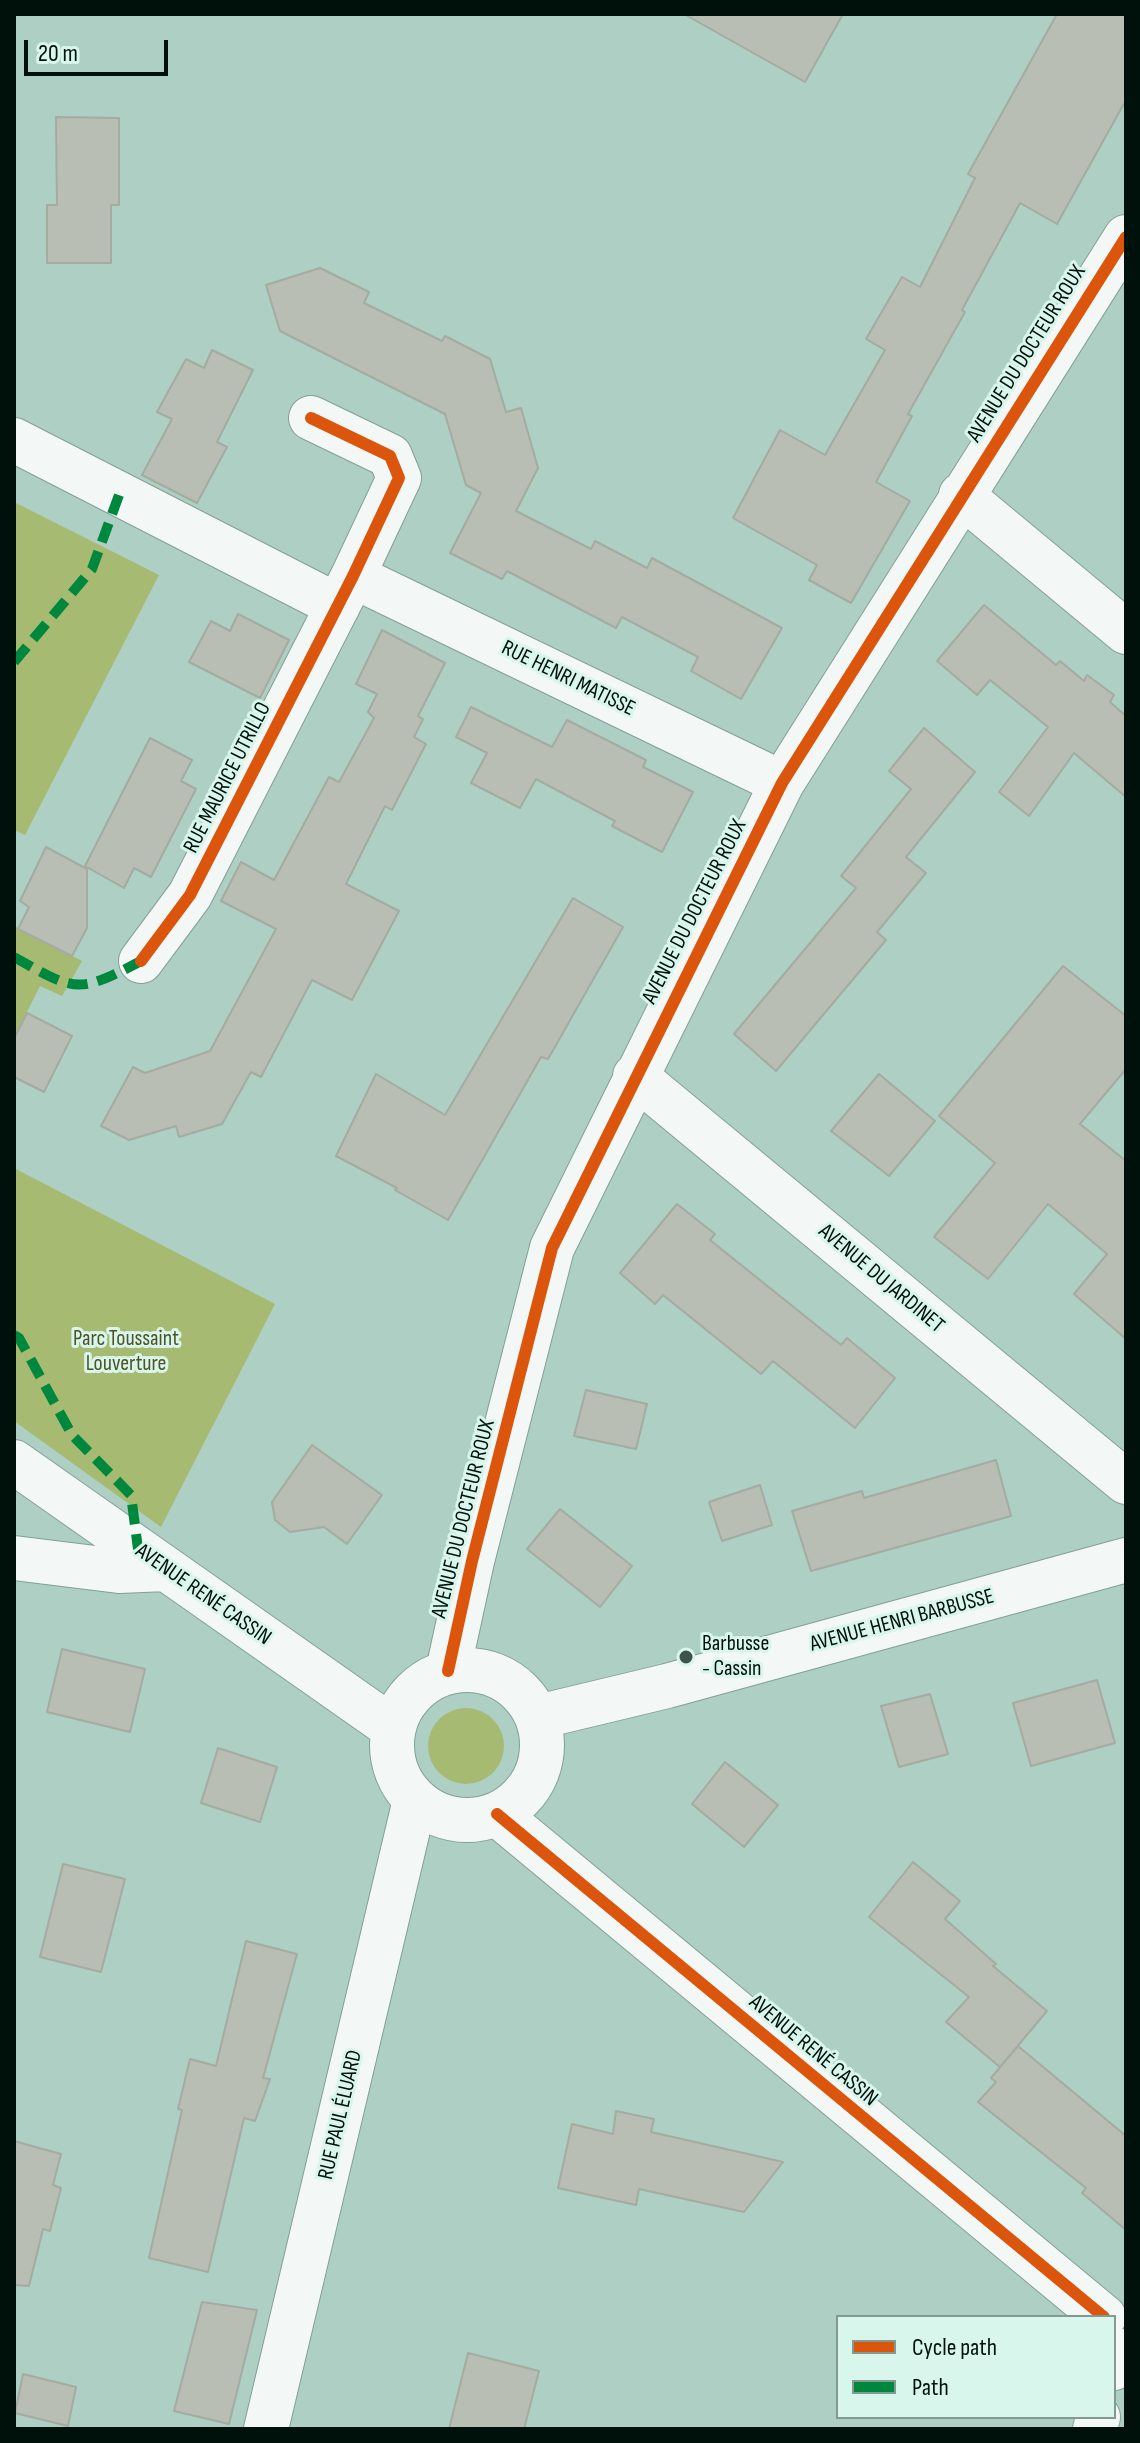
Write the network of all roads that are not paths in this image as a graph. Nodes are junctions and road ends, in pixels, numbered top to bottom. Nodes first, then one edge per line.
1 (1126, 237) edge
2 (311, 418) dead end
3 (14, 440) edge
4 (961, 495) junction
5 (346, 591) junction
6 (1126, 632) edge
7 (782, 783) junction
8 (141, 961) dead end
9 (635, 1076) junction
10 (14, 1462) edge
11 (1126, 1482) edge
12 (14, 1558) edge
13 (1126, 1560) edge
14 (166, 1569) junction
15 (448, 1671) junction
16 (538, 1717) junction
17 (393, 1728) junction
18 (415, 1800) junction
19 (497, 1814) junction
20 (1102, 2315) edge
21 (266, 2429) edge

1 - 4 street, AVENUE DU DOCTEUR ROUX
2 - 5 street
3 - 5 street, RUE HENRI MATISSE
4 - 6 street
4 - 7 street, AVENUE DU DOCTEUR ROUX
5 - 7 street, RUE HENRI MATISSE
5 - 8 street, RUE MAURICE UTRILLO
7 - 9 street, AVENUE DU DOCTEUR ROUX
9 - 11 street, AVENUE DU JARDINET
9 - 15 street, AVENUE DU DOCTEUR ROUX
10 - 14 street, AVENUE RENÉ CASSIN
12 - 14 street
13 - 16 street, AVENUE HENRI BARBUSSE
14 - 17 street, AVENUE RENÉ CASSIN
15 - 16 street
15 - 17 street
16 - 19 street
17 - 18 street
18 - 19 street
18 - 21 street, RUE PAUL ÉLUARD
19 - 20 street, AVENUE RENÉ CASSIN

